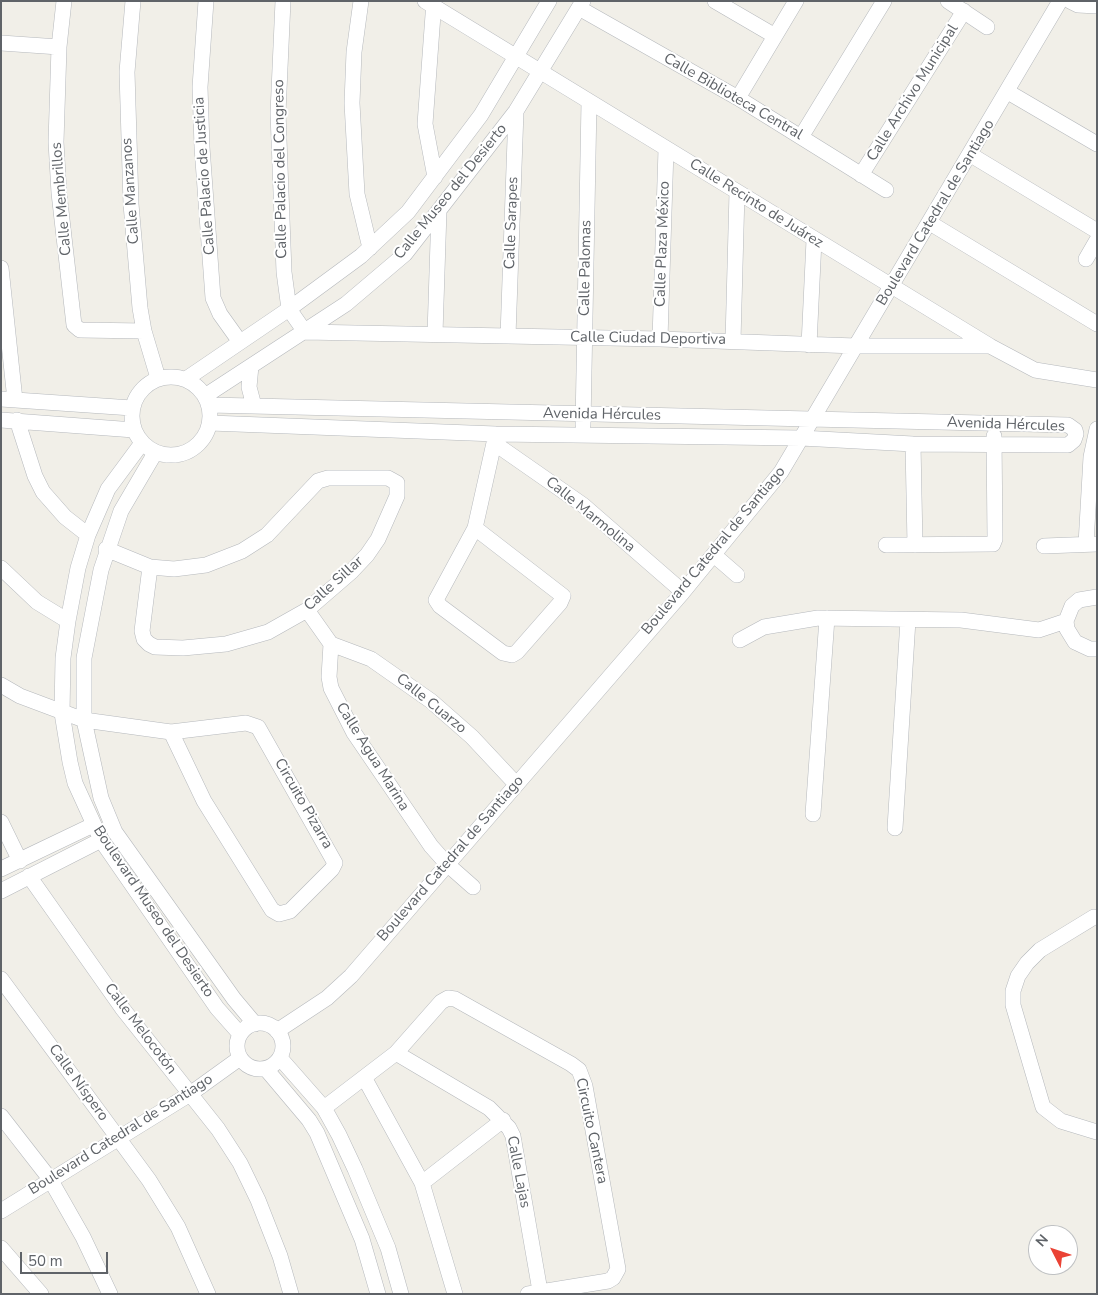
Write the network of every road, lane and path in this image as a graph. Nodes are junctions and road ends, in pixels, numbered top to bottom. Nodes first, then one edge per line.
1 (64, 1) edge
2 (132, 1) edge
3 (206, 1) edge
4 (282, 1) edge
5 (361, 1) edge
6 (549, 1) edge
7 (715, 1) edge
8 (796, 1) edge
9 (884, 1) edge
10 (948, 1) edge
11 (1060, 1) edge
12 (1070, 1) edge
13 (430, 3) edge
14 (581, 5) edge
15 (1097, 6) edge
16 (964, 11) junction
17 (987, 27) dead end
18 (775, 36) junction
19 (1, 43) edge
20 (59, 47) junction
21 (516, 55) junction
22 (540, 72) junction
23 (1008, 92) junction
24 (738, 98) junction
25 (589, 102) junction
26 (516, 111) junction
27 (801, 137) junction
28 (1097, 144) edge
29 (666, 149) junction
30 (970, 155) junction
31 (861, 175) junction
32 (435, 177) junction
33 (886, 190) dead end
34 (737, 192) junction
35 (439, 210) junction
36 (930, 223) junction
37 (1097, 231) edge
38 (814, 240) junction
39 (1097, 240) edge
40 (370, 248) junction
41 (1086, 259) dead end
42 (1, 268) edge
43 (892, 288) junction
44 (289, 309) junction
45 (4, 324) edge
46 (1097, 324) edge
47 (144, 331) junction
48 (306, 332) junction
49 (435, 334) junction
50 (508, 336) junction
51 (585, 338) junction
52 (660, 338) junction
53 (733, 341) junction
54 (240, 342) junction
55 (809, 345) junction
56 (856, 346) junction
57 (990, 346) junction
58 (251, 366) junction
59 (158, 378) junction
60 (186, 379) junction
61 (1097, 380) edge
62 (8, 400) edge
63 (208, 400) junction
64 (254, 406) junction
65 (132, 408) junction
66 (583, 415) junction
67 (1, 420) edge
68 (17, 420) junction
69 (812, 420) junction
70 (210, 423) junction
71 (994, 424) junction
72 (1097, 429) edge
73 (134, 430) junction
74 (583, 434) junction
75 (495, 438) junction
76 (801, 438) junction
77 (142, 443) junction
78 (913, 444) junction
79 (994, 445) junction
80 (1095, 445) edge
81 (155, 453) junction
82 (475, 528) junction
83 (88, 535) junction
84 (1091, 544) edge
85 (886, 545) dead end
86 (915, 545) junction
87 (1044, 546) dead end
88 (106, 549) junction
89 (714, 555) junction
90 (150, 567) junction
91 (1, 568) edge
92 (737, 575) dead end
93 (683, 592) junction
94 (1097, 597) edge
95 (307, 610) junction
96 (827, 618) junction
97 (908, 620) junction
98 (1066, 621) junction
99 (68, 622) junction
100 (740, 640) dead end
101 (330, 644) junction
102 (1097, 648) edge
103 (1, 685) edge
104 (62, 713) junction
105 (84, 720) junction
106 (171, 732) junction
107 (516, 784) junction
108 (813, 814) dead end
109 (1, 822) edge
110 (93, 825) junction
111 (895, 828) dead end
112 (101, 840) junction
113 (20, 861) junction
114 (447, 864) junction
115 (1, 870) edge
116 (29, 876) junction
117 (473, 887) dead end
118 (1, 891) edge
119 (1094, 917) dead end
120 (1, 979) edge
121 (255, 1024) junction
122 (277, 1031) junction
123 (240, 1034) junction
124 (396, 1053) junction
125 (240, 1058) junction
126 (280, 1058) junction
127 (266, 1069) junction
128 (365, 1079) junction
129 (190, 1094) junction
130 (324, 1108) junction
131 (1, 1116) edge
132 (504, 1120) junction
133 (1097, 1132) edge
134 (118, 1138) junction
135 (50, 1179) junction
136 (422, 1182) junction
137 (1, 1211) edge
138 (1, 1248) edge
139 (534, 1292) edge
140 (41, 1294) edge
141 (110, 1294) edge
142 (208, 1294) edge
143 (291, 1294) edge
144 (378, 1294) edge
145 (400, 1294) edge
146 (455, 1294) edge

1 - 20 street, Calle Membrillos
2 - 47 street, Calle Manzanos
3 - 54 street, Calle Palacio de Justicia
4 - 44 street, Calle Palacio del Congreso
5 - 40 street
6 - 21 street, Calle Museo del Desierto
7 - 18 street
8 - 18 street
9 - 27 street
10 - 16 street
11 - 23 street, Boulevard Catedral de Santiago
12 - 15 street
13 - 21 street, Calle Recinto de Juárez
13 - 32 street
14 - 22 street, Calle Museo del Desierto
14 - 24 street, Calle Biblioteca Central
16 - 17 street
16 - 31 street, Calle Archivo Municipal
18 - 24 street
19 - 20 street
20 - 47 street, Calle Membrillos
21 - 22 street, Calle Recinto de Juárez
21 - 32 street, Calle Museo del Desierto
22 - 25 street, Calle Recinto de Juárez
22 - 26 street, Calle Museo del Desierto
23 - 28 street
23 - 30 street, Boulevard Catedral de Santiago
24 - 27 street, Calle Biblioteca Central
25 - 29 street, Calle Recinto de Juárez
25 - 51 street, Calle Palomas
26 - 35 street, Calle Museo del Desierto
26 - 50 street, Calle Sarapes
27 - 31 street, Calle Biblioteca Central
29 - 34 street, Calle Recinto de Juárez
29 - 52 street, Calle Plaza México
30 - 36 street, Boulevard Catedral de Santiago
30 - 37 street
31 - 33 street, Calle Biblioteca Central
32 - 40 street, Calle Museo del Desierto
34 - 38 street, Calle Recinto de Juárez
34 - 53 street
35 - 48 street, Calle Museo del Desierto
35 - 49 street
36 - 43 street, Boulevard Catedral de Santiago
36 - 46 street
38 - 43 street, Calle Recinto de Juárez
38 - 55 street
39 - 41 street
40 - 44 street, Calle Museo del Desierto
42 - 45 street
43 - 56 street, Boulevard Catedral de Santiago
43 - 57 street, Calle Recinto de Juárez
44 - 48 street, Calle Palacio del Congreso
44 - 54 street, Calle Museo del Desierto
45 - 62 street
47 - 59 street, Calle Manzanos
48 - 49 street, Calle Ciudad Deportiva
48 - 58 street, Calle Museo del Desierto
49 - 50 street, Calle Ciudad Deportiva
50 - 51 street, Calle Ciudad Deportiva
51 - 52 street, Calle Ciudad Deportiva
51 - 66 street, Calle Palomas
52 - 53 street, Calle Ciudad Deportiva
53 - 55 street, Calle Ciudad Deportiva
54 - 60 street, Calle Museo del Desierto
55 - 56 street, Calle Ciudad Deportiva
56 - 57 street, Calle Ciudad Deportiva
56 - 69 street, Boulevard Catedral de Santiago
57 - 61 street, Calle Recinto de Juárez
58 - 63 street, Calle Museo del Desierto
58 - 64 street
59 - 60 street
59 - 65 street
60 - 63 street
62 - 65 street
63 - 64 street, Avenida Hércules
63 - 70 street
64 - 66 street, Avenida Hércules
65 - 73 street
66 - 69 street, Avenida Hércules
66 - 74 street, Calle Palomas
67 - 68 street
68 - 73 street
68 - 83 street
69 - 71 street, Avenida Hércules
69 - 76 street, Boulevard Catedral de Santiago
70 - 75 street, Avenida Hércules
70 - 81 street
71 - 79 street
71 - 79 street, Avenida Hércules
72 - 80 street
73 - 77 street
74 - 75 street, Avenida Hércules
74 - 76 street, Avenida Hércules
75 - 82 street
75 - 93 street, Calle Marmolina
76 - 78 street, Avenida Hércules
76 - 89 street, Boulevard Catedral de Santiago
77 - 81 street
77 - 83 street, Boulevard Museo del Desierto
78 - 79 street, Avenida Hércules
78 - 86 street
79 - 86 street
80 - 84 street
81 - 88 street, Boulevard Museo del Desierto
82 - 82 street
83 - 99 street, Boulevard Museo del Desierto
84 - 87 street
85 - 86 street
88 - 90 street, Calle Sillar
88 - 105 street, Boulevard Museo del Desierto
89 - 92 street
89 - 93 street, Boulevard Catedral de Santiago
90 - 95 street, Calle Sillar
90 - 95 street, Calle Sillar
91 - 99 street
93 - 107 street, Boulevard Catedral de Santiago
94 - 98 street
95 - 101 street
96 - 97 street
96 - 100 street
96 - 108 street
97 - 98 street
97 - 111 street
98 - 102 street
99 - 104 street, Boulevard Museo del Desierto
101 - 107 street, Calle Cuarzo
101 - 114 street, Calle Agua Marina
103 - 104 street, Circuito Pizarra
104 - 105 street, Circuito Pizarra
104 - 110 street, Boulevard Museo del Desierto
105 - 106 street, Circuito Pizarra
105 - 121 street, Boulevard Museo del Desierto
106 - 106 street, Circuito Pizarra
107 - 114 street, Boulevard Catedral de Santiago
109 - 113 street
110 - 112 street, Boulevard Museo del Desierto
110 - 113 street
112 - 116 street
112 - 123 street, Boulevard Museo del Desierto
113 - 115 street
114 - 117 street, Calle Agua Marina
114 - 122 street, Boulevard Catedral de Santiago
116 - 118 street
116 - 129 street, Calle Melocotón
119 - 133 street
120 - 134 street, Calle Níspero
121 - 122 street
121 - 123 street
122 - 126 street
123 - 125 street
124 - 128 street, Circuito Cantera
124 - 132 street, Calle Lajas
124 - 139 street, Circuito Cantera
125 - 127 street
125 - 129 street, Boulevard Catedral de Santiago
126 - 127 street
126 - 130 street
127 - 144 street
128 - 130 street, Circuito Cantera
128 - 136 street
129 - 134 street, Boulevard Catedral de Santiago
129 - 143 street, Calle Melocotón
130 - 145 street
131 - 135 street
132 - 136 street
132 - 139 street, Calle Lajas
134 - 135 street, Boulevard Catedral de Santiago
134 - 142 street, Calle Níspero
135 - 137 street, Boulevard Catedral de Santiago
135 - 141 street
136 - 146 street
138 - 140 street

